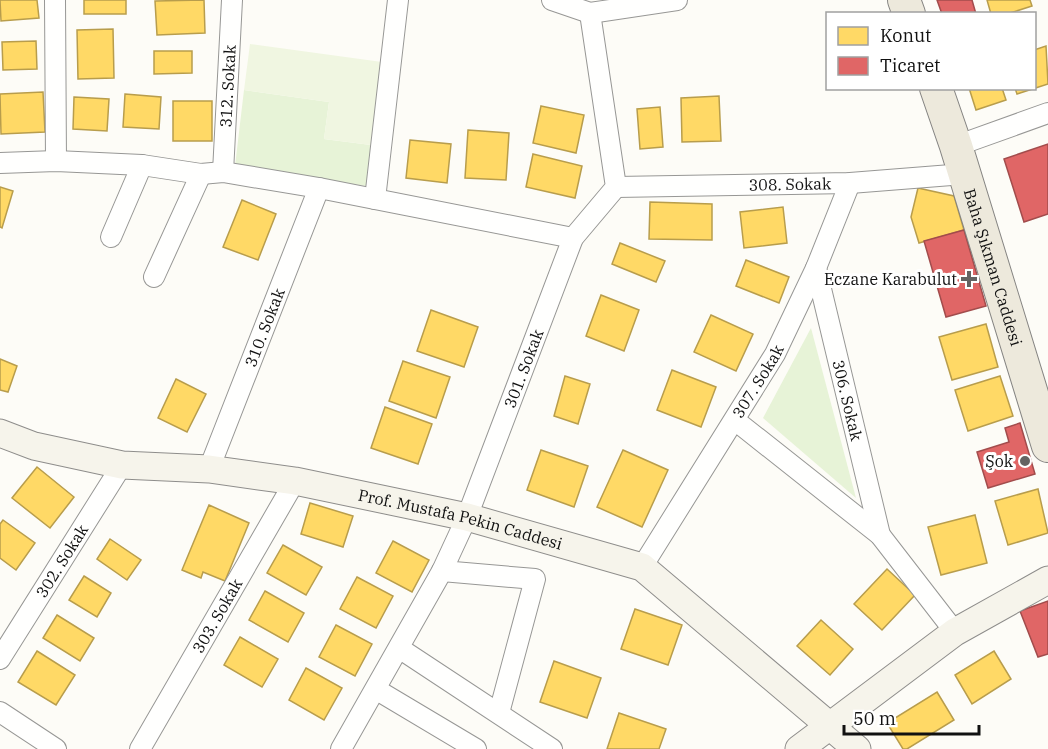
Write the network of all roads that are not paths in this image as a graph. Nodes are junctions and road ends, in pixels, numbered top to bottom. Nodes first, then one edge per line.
1 (55, 0) edge
2 (231, 0) edge
3 (398, 0) edge
4 (552, 0) edge
5 (677, 0) edge
6 (590, 13) junction
7 (937, 90) edge
8 (1048, 113) edge
9 (960, 160) junction
10 (56, 161) junction
11 (0, 163) edge
12 (142, 165) junction
13 (223, 172) junction
14 (201, 174) junction
15 (850, 183) junction
16 (319, 188) junction
17 (616, 188) junction
18 (375, 199) junction
19 (111, 237) dead end
20 (573, 238) junction
21 (816, 268) junction
22 (153, 277) dead end
23 (736, 421) junction
24 (1046, 432) edge
25 (0, 433) edge
26 (122, 465) junction
27 (209, 469) junction
28 (295, 482) junction
29 (467, 517) junction
30 (880, 535) junction
31 (642, 567) junction
32 (442, 571) junction
33 (1048, 580) edge
34 (955, 632) junction
35 (399, 648) junction
36 (0, 659) edge
37 (377, 690) junction
38 (0, 712) edge
39 (499, 713) junction
40 (830, 726) junction
41 (56, 749) edge
42 (140, 749) edge
43 (341, 749) edge
44 (476, 749) edge
45 (552, 749) edge
46 (799, 749) edge
47 (857, 749) edge

1 - 10 street
2 - 13 street, 312. Sokak
3 - 18 street
4 - 6 street
5 - 6 street
6 - 17 street
7 - 9 main road, Baha Şıkman Caddesi
8 - 9 street, 308. Sokak
9 - 15 street, 308. Sokak
9 - 24 main road, Baha Şıkman Caddesi
10 - 11 street
10 - 12 street
12 - 14 street
12 - 19 street
13 - 14 street
13 - 16 street
14 - 22 street
15 - 17 street, 308. Sokak
15 - 21 street, 307. Sokak
16 - 18 street
16 - 27 street, 310. Sokak
17 - 20 street, 301. Sokak
18 - 20 street
20 - 29 street, 301. Sokak
21 - 23 street, 307. Sokak
21 - 30 street, 306. Sokak
23 - 30 street
23 - 31 street, 307. Sokak
25 - 26 main road, Prof. Mustafa Pekin Caddesi
26 - 27 main road, Prof. Mustafa Pekin Caddesi
26 - 36 street, 302. Sokak
27 - 28 main road, Prof. Mustafa Pekin Caddesi
28 - 29 main road, Prof. Mustafa Pekin Caddesi
28 - 42 street, 303. Sokak
29 - 31 main road, Prof. Mustafa Pekin Caddesi
29 - 32 street, 301. Sokak
30 - 34 street
31 - 40 main road, Prof. Mustafa Pekin Caddesi
32 - 35 street, 301. Sokak
32 - 39 street
33 - 34 main road
34 - 40 main road
35 - 37 street, 301. Sokak
35 - 39 street
37 - 43 street, 301. Sokak
37 - 44 street
38 - 41 street
39 - 45 street
40 - 46 main road
40 - 47 main road, Prof. Mustafa Pekin Caddesi

